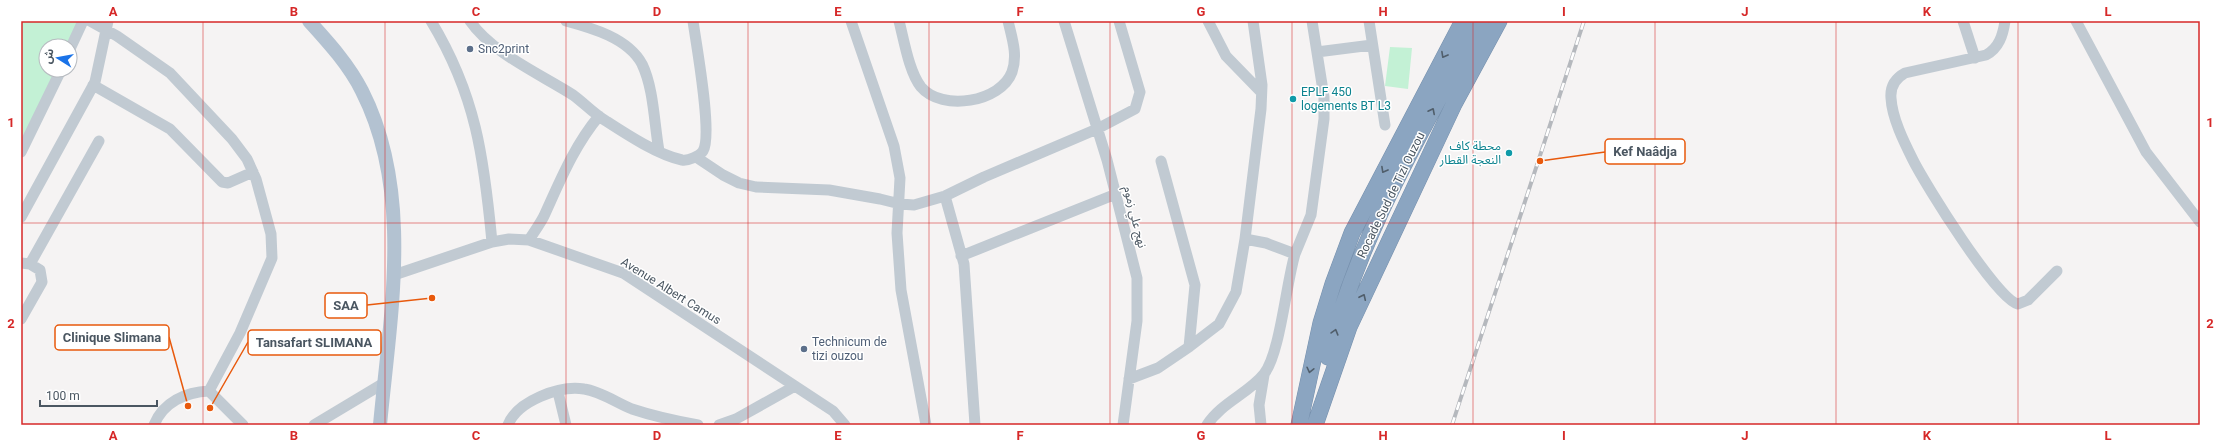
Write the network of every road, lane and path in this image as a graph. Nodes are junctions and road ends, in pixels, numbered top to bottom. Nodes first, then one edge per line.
1 (83, 21) edge
2 (90, 21) edge
3 (310, 21) edge
4 (431, 21) edge
5 (470, 21) edge
6 (566, 21) edge
7 (693, 21) edge
8 (851, 21) edge
9 (899, 21) edge
10 (1008, 21) edge
11 (1064, 21) edge
12 (1119, 21) edge
13 (1208, 21) edge
14 (1253, 21) edge
15 (1312, 21) edge
16 (1369, 21) edge
17 (1463, 21) edge
18 (1481, 21) edge
19 (1499, 21) edge
20 (1963, 21) edge
21 (2005, 21) edge
22 (2076, 21) edge
23 (107, 26) edge
24 (75, 38) edge
25 (1372, 44) junction
26 (1317, 52) junction
27 (1975, 58) junction
28 (57, 78) edge
29 (93, 85) junction
30 (1262, 92) junction
31 (599, 116) junction
32 (1385, 125) dead end
33 (1097, 129) junction
34 (99, 141) dead end
35 (659, 151) junction
36 (21, 152) edge
37 (696, 157) junction
38 (1161, 160) dead end
39 (253, 172) junction
40 (1116, 194) junction
41 (945, 196) junction
42 (900, 204) junction
43 (21, 217) edge
44 (2200, 222) edge
45 (1245, 239) junction
46 (529, 240) junction
47 (492, 242) junction
48 (1295, 254) junction
49 (961, 256) junction
50 (26, 263) edge
51 (2057, 271) dead end
52 (394, 275) junction
53 (21, 319) edge
54 (1190, 347) junction
55 (1264, 375) junction
56 (1129, 379) junction
57 (384, 383) junction
58 (795, 386) junction
59 (209, 391) junction
60 (558, 392) junction
61 (318, 424) edge
62 (154, 425) edge
63 (244, 425) edge
64 (380, 425) edge
65 (508, 425) edge
66 (566, 425) edge
67 (698, 425) edge
68 (719, 425) edge
69 (845, 425) edge
70 (926, 425) edge
71 (975, 425) edge
72 (1122, 425) edge
73 (1207, 425) edge
74 (1261, 425) edge
75 (1299, 425) edge
76 (1315, 425) edge

1 - 24 street
2 - 23 street
3 - 52 main road
4 - 47 street
5 - 31 street
6 - 35 street
7 - 37 street
8 - 42 street
9 - 10 street
11 - 33 street, نهج علي زموم
12 - 33 street
13 - 30 street
14 - 30 street
15 - 26 street
16 - 25 street
17 -> 75 highway, Rocade Sud de Tizi Ouzou
76 -> 18 highway, Rocade Sud de Tizi Ouzou
76 -> 19 highway
20 - 27 street
21 - 27 street
22 - 44 street
23 - 29 street
23 - 39 street
25 - 26 street
25 - 32 street
26 - 48 street
27 - 51 street
28 - 36 street
29 - 39 street
29 - 43 street
30 - 45 street
31 - 35 street
31 - 46 street
33 - 40 street, نهج علي زموم
33 - 41 street
34 - 50 street
35 - 37 street
37 - 42 street
38 - 54 street
39 - 59 street
40 - 49 street
40 - 56 street, نهج علي زموم
41 - 42 street
41 - 49 street
42 - 70 street
45 - 48 street
45 - 54 street
46 - 47 street, Avenue Albert Camus
46 - 58 street, Avenue Albert Camus
47 - 52 street, Avenue Albert Camus
48 - 55 street
49 - 71 street
50 - 53 street
52 - 57 main road
54 - 56 street
55 - 73 street
55 - 74 street
56 - 72 street, نهج علي زموم
57 - 61 street
57 - 64 main road
58 - 68 street
58 - 69 street, Avenue Albert Camus
59 - 62 street
59 - 63 street
60 - 65 street
60 - 66 street
60 - 67 street

